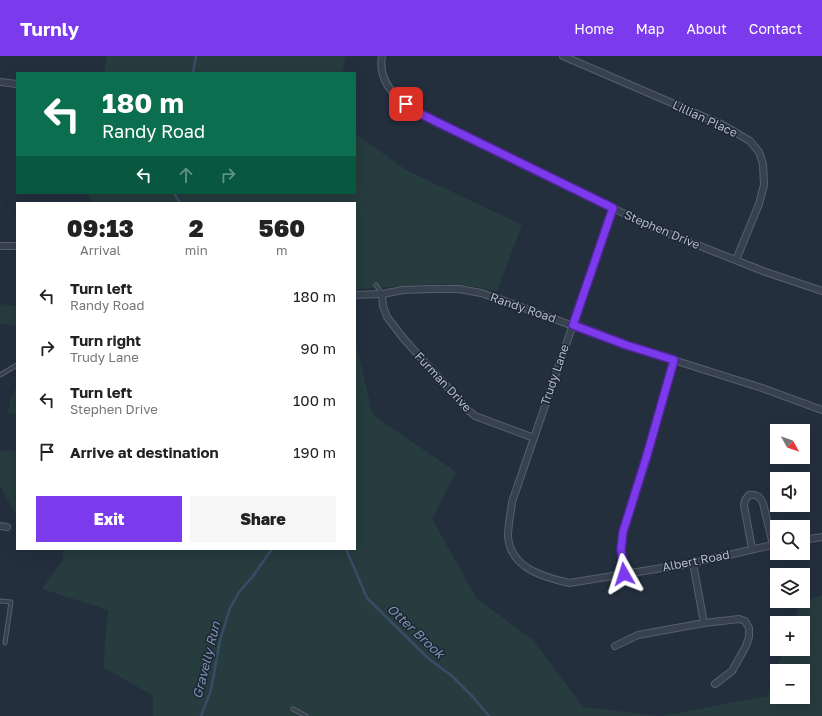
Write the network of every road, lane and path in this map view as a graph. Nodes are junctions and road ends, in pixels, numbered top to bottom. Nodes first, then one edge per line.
1 (563, 56) edge
2 (381, 58) edge
3 (0, 82) edge
4 (16, 84) edge
5 (613, 208) junction
6 (0, 246) edge
7 (16, 246) edge
8 (736, 260) junction
9 (376, 285) dead end
10 (822, 291) edge
11 (382, 294) junction
12 (356, 295) edge
13 (573, 325) junction
14 (674, 360) junction
15 (16, 365) edge
16 (0, 375) edge
17 (822, 410) edge
18 (534, 438) junction
19 (770, 528) edge
20 (822, 537) edge
21 (810, 539) edge
22 (510, 545) joint
23 (770, 546) edge
24 (752, 549) junction
25 (693, 563) junction
26 (624, 574) junction
27 (0, 601) edge
28 (704, 623) junction
29 (5, 643) dead end
30 (615, 646) dead end
31 (715, 684) dead end
32 (293, 709) dead end
33 (306, 716) edge

1 - 8 street, Lillian Place
2 - 5 street, Stephen Drive
3 - 4 street
5 - 8 street, Stephen Drive
5 - 13 street, Trudy Lane
6 - 7 street
8 - 10 street, Stephen Drive
9 - 11 lane
11 - 12 street, Randy Road
11 - 13 street, Randy Road
11 - 18 street, Furman Drive
13 - 14 street, Randy Road
13 - 18 street, Trudy Lane
14 - 17 street, Randy Road
14 - 26 street
15 - 16 lane
18 - 22 street, Trudy Lane
19 - 24 street
20 - 21 street
22 - 26 street, Albert Road
23 - 24 street, Albert Road
24 - 25 street, Albert Road
25 - 26 street, Albert Road
25 - 28 street
27 - 29 lane
28 - 30 street
28 - 31 street
32 - 33 lane

